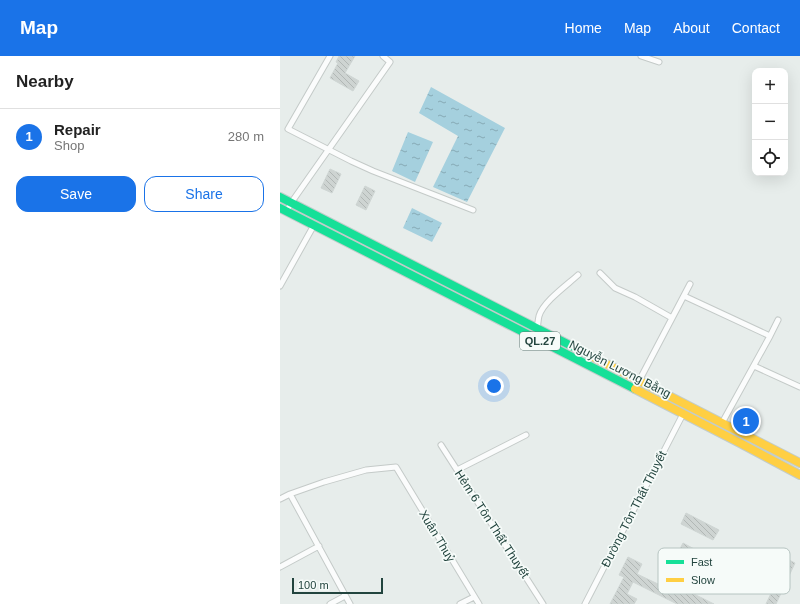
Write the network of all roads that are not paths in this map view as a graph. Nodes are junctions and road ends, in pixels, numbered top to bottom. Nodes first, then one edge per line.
1 (330, 56) edge
2 (385, 56) edge
3 (641, 56) edge
4 (659, 62) dead end
5 (328, 150) junction
6 (280, 198) edge
7 (291, 203) junction
8 (283, 210) edge
9 (472, 210) dead end
10 (314, 225) junction
11 (600, 273) dead end
12 (578, 275) dead end
13 (690, 284) dead end
14 (280, 286) edge
15 (684, 296) junction
16 (672, 318) junction
17 (778, 320) dead end
18 (537, 328) junction
19 (770, 336) junction
20 (754, 366) junction
21 (639, 381) junction
22 (800, 387) edge
23 (683, 414) junction
24 (722, 423) junction
25 (526, 435) dead end
26 (745, 435) junction
27 (740, 444) junction
28 (441, 445) dead end
29 (799, 460) edge
30 (457, 470) junction
31 (800, 475) edge
32 (290, 494) junction
33 (280, 499) edge
34 (319, 546) junction
35 (280, 567) edge
36 (345, 596) junction
37 (474, 597) junction
38 (330, 604) edge
39 (350, 604) edge
40 (460, 604) edge
41 (479, 604) edge
42 (543, 604) edge
43 (585, 604) edge

1 - 5 street
2 - 5 street
3 - 4 street
5 - 7 street
5 - 9 street
6 - 7 main road, Nguyễn Lương Bằng / QL.27
7 - 8 street
7 - 18 main road, Nguyễn Lương Bằng / QL.27
8 - 10 main road, Nguyễn Lương Bằng / QL.27
10 - 14 street
10 - 23 main road, Nguyễn Lương Bằng / QL.27
11 - 16 street
12 - 18 street
13 - 15 street
15 - 16 street
15 - 19 street
16 - 21 street
17 - 19 street
18 - 21 main road, Nguyễn Lương Bằng / QL.27
19 - 20 street
20 - 22 street
20 - 24 street
21 - 24 main road, Nguyễn Lương Bằng / QL.27
23 - 27 main road, Nguyễn Lương Bằng / QL.27
23 - 43 street, Đường Tôn Thất Thuyết
24 - 26 main road, Nguyễn Lương Bằng / QL.27
25 - 30 street
26 - 27 main road
26 - 29 main road, Nguyễn Lương Bằng / QL.27
27 - 31 main road, Nguyễn Lương Bằng / QL.27
28 - 30 street, Hẻm 6 Tôn Thất Thuyết
30 - 42 street, Hẻm 6 Tôn Thất Thuyết
32 - 33 street
32 - 34 street
32 - 37 street, Xuân Thuỷ
34 - 35 street
34 - 36 street
36 - 38 street
36 - 39 street
37 - 40 street
37 - 41 street, Xuân Thuỷ

